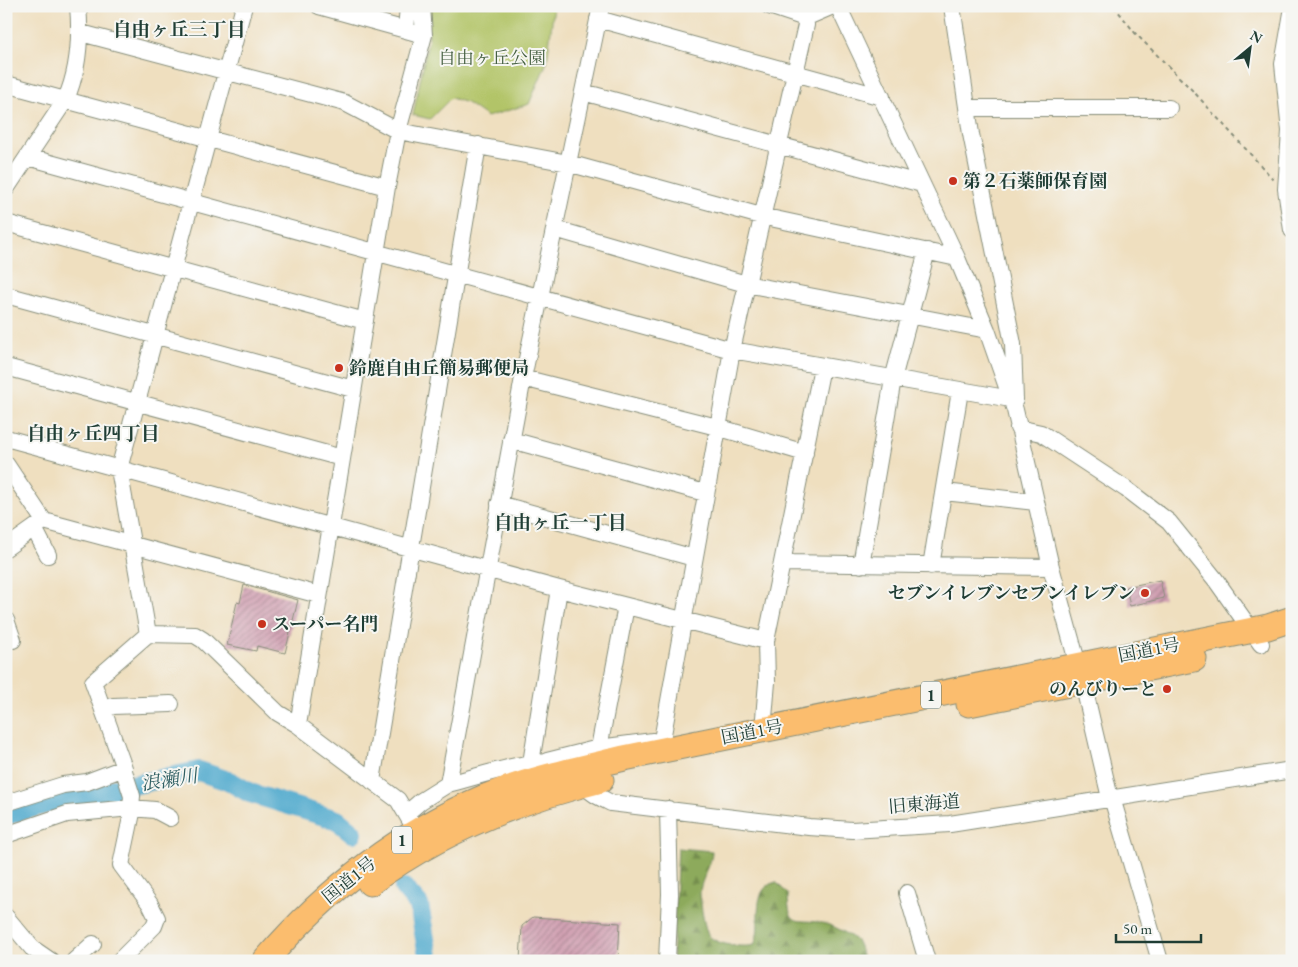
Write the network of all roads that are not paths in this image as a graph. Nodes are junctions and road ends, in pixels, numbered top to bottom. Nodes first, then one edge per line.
1 (78, 6) edge
2 (244, 6) edge
3 (319, 6) edge
4 (408, 6) edge
5 (422, 6) edge
6 (769, 6) edge
7 (833, 6) edge
8 (838, 6) edge
9 (952, 6) edge
10 (600, 13) edge
11 (1292, 13) edge
12 (805, 18) junction
13 (406, 30) junction
14 (81, 33) junction
15 (424, 35) junction
16 (226, 72) junction
17 (795, 73) junction
18 (6, 84) edge
19 (583, 92) junction
20 (882, 97) junction
21 (66, 100) junction
22 (968, 108) junction
23 (1169, 108) dead end
24 (398, 131) junction
25 (208, 139) junction
26 (478, 145) junction
27 (778, 145) junction
28 (28, 157) junction
29 (568, 163) junction
30 (922, 184) junction
31 (387, 187) junction
32 (6, 189) edge
33 (190, 202) junction
34 (761, 216) junction
35 (6, 223) edge
36 (555, 229) junction
37 (1292, 230) edge
38 (927, 252) junction
39 (377, 253) junction
40 (957, 258) junction
41 (173, 269) junction
42 (456, 275) junction
43 (746, 284) junction
44 (6, 295) edge
45 (540, 297) junction
46 (910, 316) junction
47 (365, 321) junction
48 (987, 330) junction
49 (154, 335) junction
50 (732, 350) junction
51 (6, 367) edge
52 (822, 367) junction
53 (523, 378) junction
54 (893, 379) junction
55 (353, 389) junction
56 (960, 391) junction
57 (137, 403) junction
58 (1013, 404) junction
59 (717, 427) junction
60 (1018, 428) junction
61 (511, 440) junction
62 (7, 443) edge
63 (805, 453) junction
64 (342, 458) junction
65 (6, 464) edge
66 (119, 469) junction
67 (944, 492) junction
68 (706, 493) junction
69 (1036, 502) junction
70 (499, 504) junction
71 (39, 524) junction
72 (331, 528) junction
73 (131, 543) junction
74 (6, 548) edge
75 (410, 549) junction
76 (48, 555) dead end
77 (694, 558) junction
78 (784, 564) junction
79 (861, 565) junction
80 (931, 566) junction
81 (1051, 568) junction
82 (487, 569) junction
83 (559, 589) junction
84 (319, 595) junction
85 (626, 606) junction
86 (1292, 619) edge
87 (6, 620) edge
88 (682, 621) junction
89 (148, 634) junction
90 (1256, 637) junction
91 (1292, 638) edge
92 (13, 640) dead end
93 (766, 641) junction
94 (1080, 673) junction
95 (172, 704) dead end
96 (103, 710) junction
97 (298, 725) junction
98 (763, 730) junction
99 (735, 735) junction
100 (662, 740) junction
101 (600, 748) junction
102 (538, 762) junction
103 (124, 770) junction
104 (1292, 770) edge
105 (576, 778) junction
106 (372, 781) junction
107 (448, 784) junction
108 (1111, 798) junction
109 (6, 803) edge
110 (132, 804) junction
111 (668, 809) junction
112 (170, 818) dead end
113 (415, 831) junction
114 (6, 835) edge
115 (907, 893) dead end
116 (6, 917) edge
117 (93, 944) dead end
118 (52, 961) edge
119 (74, 961) edge
120 (119, 961) edge
121 (265, 961) edge
122 (286, 961) edge
123 (667, 961) edge
124 (927, 961) edge
125 (1160, 961) edge

1 - 14 street
2 - 16 street
3 - 13 street
4 - 13 street
5 - 15 street
6 - 12 street
7 - 12 street
8 - 20 street
9 - 22 street
10 - 17 street
10 - 19 street
11 - 37 street
12 - 17 street
13 - 15 street
14 - 16 street
14 - 21 street
15 - 24 street
16 - 24 street
16 - 25 street
17 - 20 street
17 - 27 street
18 - 21 street
19 - 27 street
19 - 29 street
20 - 30 street
21 - 25 street
21 - 28 street
22 - 23 street
22 - 58 street
24 - 26 street
24 - 31 street
25 - 31 street
25 - 33 street
26 - 29 street
26 - 42 street
27 - 30 street
27 - 34 street
28 - 32 street
28 - 33 street
29 - 34 street
29 - 36 street
30 - 40 street
31 - 39 street
33 - 39 street
33 - 41 street
34 - 38 street
34 - 43 street
35 - 41 street
36 - 43 street
36 - 45 street
38 - 40 street
38 - 46 street
39 - 42 street
39 - 47 street
40 - 48 street
41 - 47 street
41 - 49 street
42 - 45 street
42 - 75 street
43 - 46 street
43 - 50 street
44 - 49 street
45 - 50 street
45 - 53 street
46 - 48 street
46 - 54 street
47 - 55 street
48 - 58 street
49 - 55 street
49 - 57 street
50 - 52 street
50 - 59 street
51 - 57 street
52 - 54 street
52 - 63 street
53 - 59 street
53 - 61 street
54 - 56 street
54 - 79 street
55 - 64 street
56 - 58 street
56 - 67 street
57 - 64 street
57 - 66 street
58 - 60 street
59 - 63 street
59 - 68 street
60 - 69 street
60 - 90 street
61 - 68 street
61 - 70 street
62 - 66 street
63 - 78 street
64 - 72 street
65 - 71 street
66 - 72 street
66 - 73 street
67 - 69 street
67 - 80 street
68 - 77 street
69 - 81 street
70 - 77 street
70 - 82 street
71 - 73 street
71 - 74 street
71 - 76 street
72 - 75 street
72 - 84 street
73 - 84 street
73 - 89 street
75 - 82 street
75 - 106 street
77 - 88 street
78 - 79 street
78 - 93 street
79 - 80 street
80 - 81 street
81 - 94 street
82 - 83 street
82 - 107 street
83 - 85 street
83 - 102 street
84 - 97 street
85 - 88 street
85 - 101 street
86 - 90 highway, 国道1号 / 1
87 - 92 street
88 - 93 street
88 - 100 street
89 - 96 street
89 - 97 street
90 - 91 highway, 国道1号 / 1
90 - 94 highway, 国道1号 / 1
93 - 98 street
94 - 98 highway, 国道1号 / 1
94 - 105 highway, 国道1号 / 1
94 - 108 street
95 - 96 street
96 - 103 street
97 - 106 street
98 - 99 highway, 国道1号 / 1
99 - 100 street
99 - 105 highway, 国道1号 / 1
100 - 101 street
101 - 102 street
102 - 105 street, 旧東海道
102 - 107 street
103 - 109 street
103 - 110 street
104 - 108 street, 旧東海道
105 - 111 street, 旧東海道
105 - 113 highway, 国道1号 / 1
106 - 113 street
107 - 113 street
108 - 111 street, 旧東海道
108 - 125 street
110 - 112 street
110 - 114 street
110 - 120 street
111 - 123 street
113 - 121 highway, 国道1号 / 1
113 - 122 highway, 国道1号 / 1
115 - 124 street
116 - 118 street
117 - 119 street

